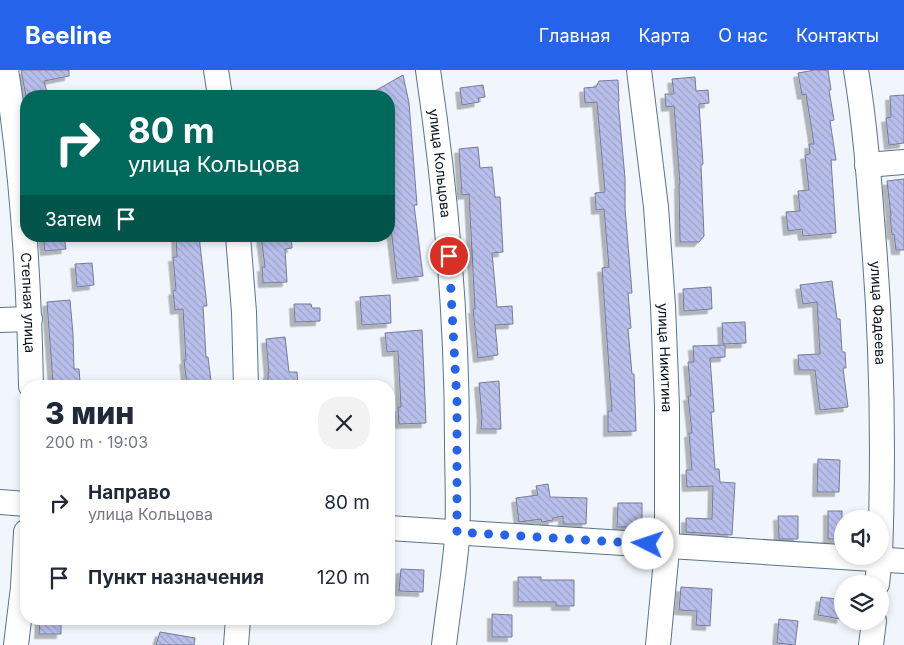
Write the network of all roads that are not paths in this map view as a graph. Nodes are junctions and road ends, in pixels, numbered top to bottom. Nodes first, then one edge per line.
1 (6, 70) edge
2 (216, 70) edge
3 (428, 70) edge
4 (639, 70) edge
5 (856, 70) edge
6 (219, 90) edge
7 (8, 135) edge
8 (904, 162) edge
9 (867, 165) junction
10 (20, 186) edge
11 (25, 242) edge
12 (238, 242) edge
13 (30, 319) junction
14 (0, 320) edge
15 (31, 380) edge
16 (246, 380) edge
17 (0, 502) edge
18 (20, 504) edge
19 (881, 510) edge
20 (395, 528) edge
21 (457, 532) junction
22 (667, 546) junction
23 (834, 555) edge
24 (889, 558) edge
25 (904, 561) edge
26 (20, 612) edge
27 (238, 625) edge
28 (873, 630) edge
29 (16, 645) edge
30 (236, 645) edge
31 (444, 645) edge
32 (658, 645) edge
33 (871, 645) edge

1 - 7 street, Степная улица
2 - 6 street
3 - 21 street, улица Кольцова
4 - 22 street, улица Никитина
5 - 9 street, улица Фадеева
7 - 10 street, Степная улица
8 - 9 street
9 - 19 street, улица Фадеева
11 - 13 street, Степная улица
12 - 16 street
13 - 14 street
13 - 15 street, Степная улица
17 - 18 street
20 - 21 street
21 - 22 street
21 - 31 street, улица Кольцова
22 - 23 street
22 - 32 street, улица Никитина
24 - 25 street
26 - 29 street
27 - 30 street
28 - 33 street

